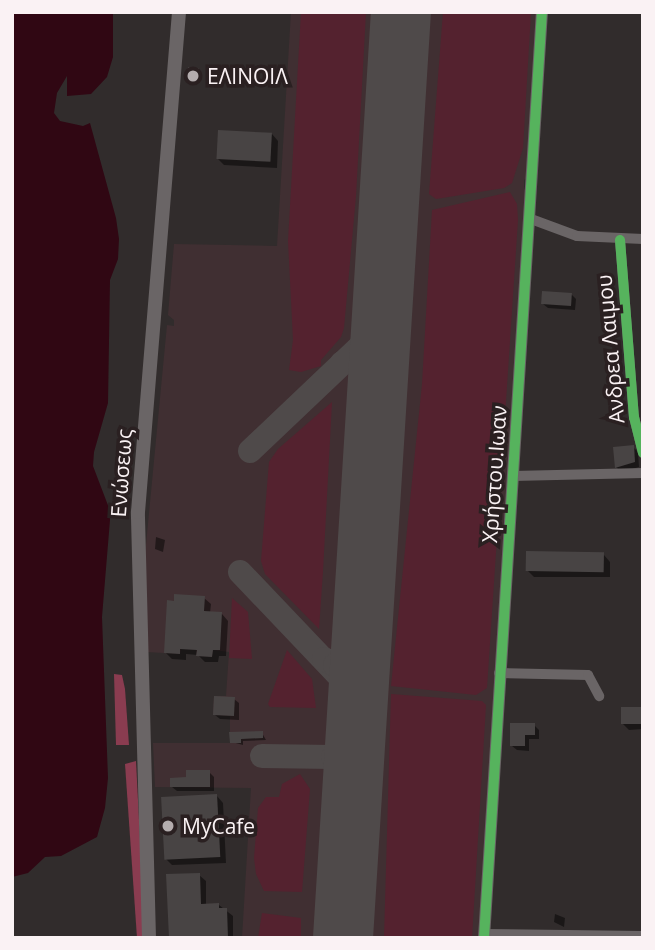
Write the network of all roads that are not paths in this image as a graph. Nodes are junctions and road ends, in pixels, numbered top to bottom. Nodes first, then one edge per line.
1 (179, 12) edge
2 (542, 12) edge
3 (531, 219) junction
4 (643, 239) edge
5 (620, 240) junction
6 (638, 419) edge
7 (643, 453) edge
8 (643, 473) edge
9 (513, 476) junction
10 (499, 673) junction
11 (599, 696) dead end
12 (484, 936) edge
13 (643, 936) edge
14 (149, 938) edge

1 - 14 main road, Ενώσεως
2 - 3 street, Χρήστου.Ιωαν
3 - 5 street
3 - 9 street, Χρήστου.Ιωαν
4 - 5 street
5 - 6 street, Ανδρεα Λαιμου
6 - 7 street, Ανδρεα Λαιμου
8 - 9 street
9 - 10 street, Χρήστου.Ιωαν
10 - 11 street
10 - 12 street, Χρήστου.Ιωαν
12 - 13 street

